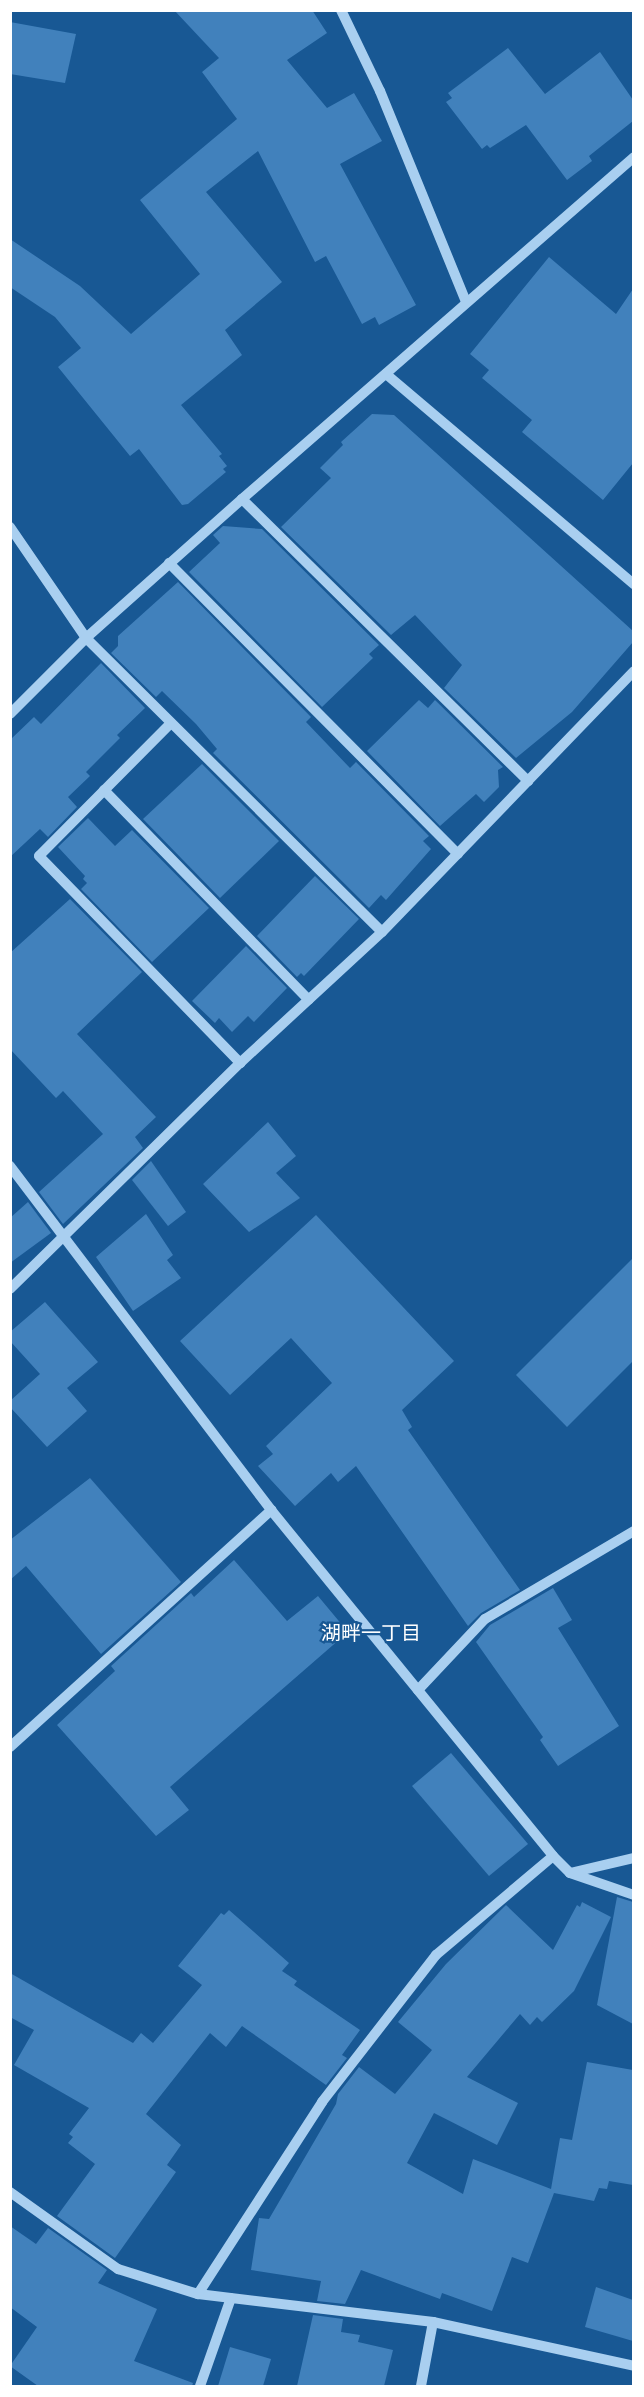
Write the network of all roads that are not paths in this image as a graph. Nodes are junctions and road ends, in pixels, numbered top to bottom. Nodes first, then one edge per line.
1 (341, 10) edge
2 (633, 158) edge
3 (466, 302) junction
4 (386, 374) junction
5 (242, 498) junction
6 (10, 527) edge
7 (169, 563) junction
8 (633, 584) edge
9 (86, 638) junction
10 (633, 671) edge
11 (10, 714) edge
12 (171, 723) junction
13 (528, 781) junction
14 (104, 790) junction
15 (458, 854) junction
16 (382, 932) junction
17 (309, 1000) junction
18 (240, 1063) junction
19 (10, 1166) edge
20 (62, 1235) junction
21 (10, 1288) edge
22 (271, 1510) junction
23 (633, 1531) edge
24 (418, 1690) junction
25 (10, 1747) edge
26 (553, 1856) junction
27 (633, 1858) edge
28 (570, 1873) junction
29 (633, 1895) edge
30 (10, 2192) edge
31 (198, 2294) junction
32 (231, 2298) junction
33 (433, 2322) junction
34 (633, 2366) edge
35 (200, 2386) edge
36 (421, 2386) edge

1 - 3 street
2 - 3 street
3 - 4 street
4 - 5 street
4 - 8 street
5 - 7 street
5 - 13 street
6 - 9 street
7 - 9 street
7 - 15 street
9 - 11 street
9 - 12 street
10 - 13 street
12 - 14 street
12 - 16 street
13 - 15 street
14 - 17 street
14 - 18 street
15 - 16 street
16 - 17 street
17 - 18 street
18 - 20 street
19 - 20 street
20 - 21 street
20 - 22 street
22 - 24 street
22 - 25 street
23 - 24 street
24 - 26 street
26 - 28 street
26 - 31 street
27 - 28 street
28 - 29 street
30 - 31 street
31 - 32 street
32 - 33 street
32 - 35 street
33 - 34 street
33 - 36 street

